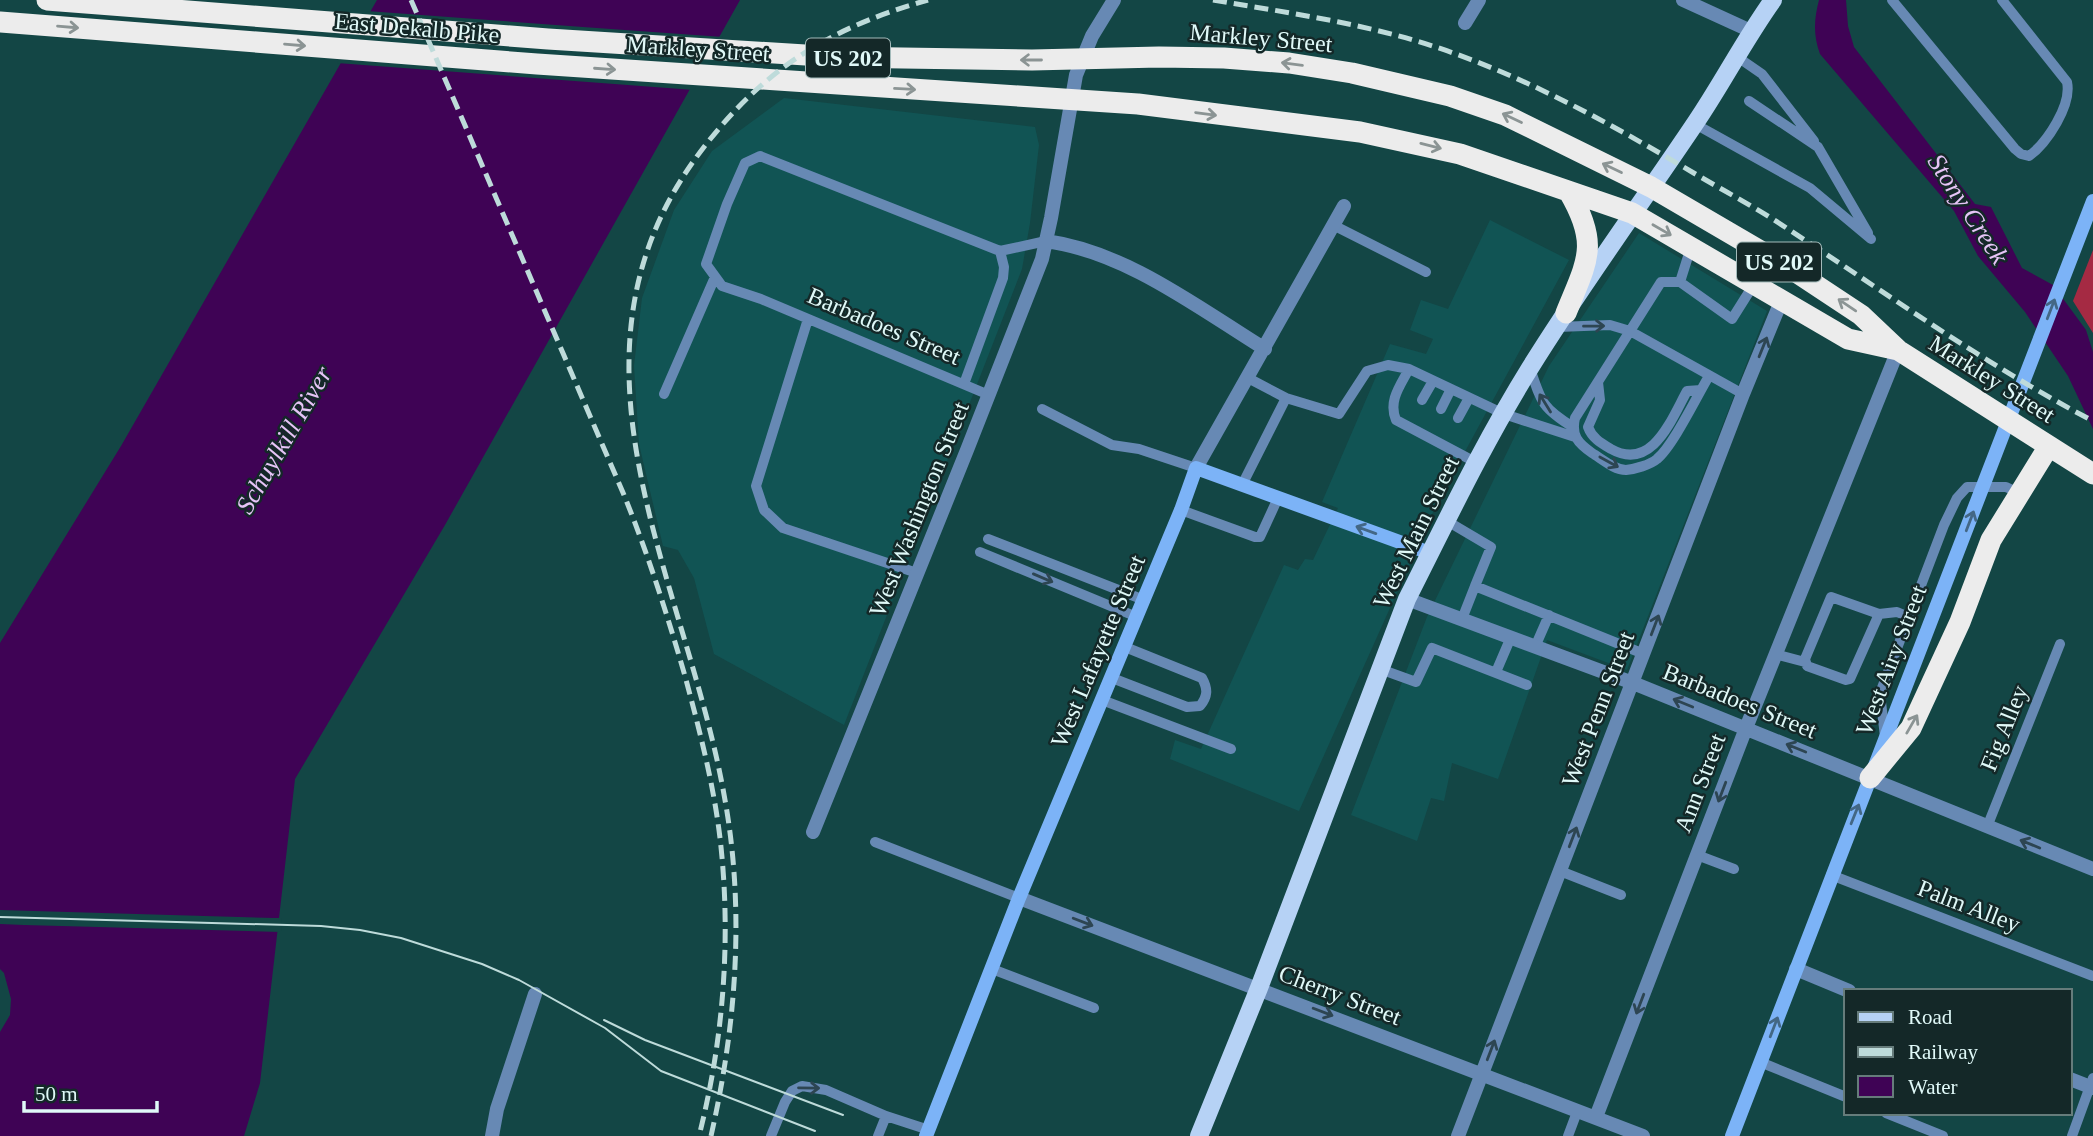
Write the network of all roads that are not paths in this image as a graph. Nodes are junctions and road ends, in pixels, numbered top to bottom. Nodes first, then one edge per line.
1 (47, 0) edge
2 (1114, 0) edge
3 (1479, 0) edge
4 (1683, 0) edge
5 (1892, 0) edge
6 (2002, 0) edge
7 (1768, 7) edge
8 (0, 22) edge
9 (1465, 23) dead end
10 (1751, 31) junction
11 (548, 39) joint
12 (1736, 56) junction
13 (537, 64) joint
14 (1749, 101) dead end
15 (1695, 124) junction
16 (1818, 147) junction
17 (1651, 187) junction
18 (1569, 192) junction
19 (2093, 201) edge
20 (1344, 206) dead end
21 (1632, 213) junction
22 (1333, 225) junction
23 (1046, 241) junction
24 (1691, 247) junction
25 (1000, 251) junction
26 (1426, 272) dead end
27 (715, 277) junction
28 (1679, 282) junction
29 (1754, 283) junction
30 (1782, 299) junction
31 (808, 319) junction
32 (1562, 320) junction
33 (1630, 331) junction
34 (1265, 349) junction
35 (1898, 350) junction
36 (1530, 368) junction
37 (1409, 369) junction
38 (1709, 376) junction
39 (1248, 378) junction
40 (1433, 381) junction
41 (1598, 381) junction
42 (964, 384) junction
43 (1451, 389) junction
44 (1701, 390) junction
45 (664, 394) dead end
46 (1743, 394) junction
47 (989, 395) junction
48 (1286, 398) junction
49 (1469, 398) junction
50 (1422, 400) dead end
51 (1042, 409) dead end
52 (1441, 409) dead end
53 (1504, 414) junction
54 (1458, 418) dead end
55 (1574, 432) junction
56 (2049, 446) junction
57 (1478, 463) junction
58 (1196, 468) junction
59 (2092, 474) edge
60 (1242, 485) junction
61 (2019, 493) junction
62 (1278, 498) junction
63 (1181, 510) junction
64 (1447, 521) junction
65 (988, 539) dead end
66 (980, 552) dead end
67 (1430, 553) junction
68 (917, 573) junction
69 (1475, 586) junction
70 (1407, 599) junction
71 (1144, 600) junction
72 (1879, 614) junction
73 (1549, 615) junction
74 (1137, 617) junction
75 (1909, 617) junction
76 (1462, 619) junction
77 (1511, 638) junction
78 (2060, 644) dead end
79 (1125, 647) junction
80 (1535, 647) junction
81 (1644, 654) junction
82 (1775, 654) junction
83 (1805, 662) junction
84 (1380, 669) junction
85 (1496, 672) junction
86 (1112, 678) junction
87 (1633, 683) junction
88 (1527, 685) dead end
89 (1102, 700) junction
90 (1746, 728) junction
91 (1885, 738) junction
92 (1231, 749) dead end
93 (1870, 778) junction
94 (1987, 827) junction
95 (813, 832) dead end
96 (875, 842) dead end
97 (1697, 855) junction
98 (1734, 869) dead end
99 (2093, 869) edge
100 (1560, 871) junction
101 (1830, 875) junction
102 (1621, 895) dead end
103 (1019, 898) junction
104 (992, 969) junction
105 (1796, 970) junction
106 (2093, 976) edge
107 (1259, 988) junction
108 (1844, 989) edge
109 (535, 994) dead end
110 (1094, 1008) dead end
111 (1760, 1062) junction
112 (1482, 1073) junction
113 (2072, 1079) edge
114 (2092, 1084) edge
115 (1844, 1096) edge
116 (1577, 1112) junction
117 (1891, 1115) edge
118 (886, 1116) junction
119 (1596, 1117) junction
120 (927, 1133) edge
121 (492, 1136) edge
122 (771, 1136) edge
123 (878, 1136) edge
124 (944, 1136) edge
125 (1199, 1136) edge
126 (1458, 1136) edge
127 (1568, 1136) edge
128 (1643, 1136) edge
129 (1732, 1136) edge
130 (1942, 1136) edge
131 (2072, 1136) edge

1 - 11 highway, East Dekalb Pike / US 202
2 - 23 street, West Washington Street
3 - 9 street
4 - 10 street
5 - 6 lane
7 - 10 main road, West Main Street
8 -> 13 highway, East Dekalb Pike
10 - 12 main road, West Main Street
17 -> 11 highway, Markley Street / US 202
12 - 15 main road, West Main Street
12 - 16 lane
13 -> 18 highway, Markley Street
14 - 16 lane
15 - 16 lane
15 - 17 main road, West Main Street
17 - 21 main road, West Main Street
35 -> 17 highway, Markley Street / US 202
18 - 21 highway, Markley Street
18 - 32 highway
91 -> 19 main road, West Airy Street
20 - 22 street, West Lafayette Street
21 -> 24 highway, Markley Street
21 - 32 main road, West Main Street
22 - 26 lane
22 - 34 street, West Lafayette Street
23 - 25 lane
23 - 34 street
23 - 47 street, West Washington Street
24 - 28 lane
24 - 29 highway, Markley Street
25 - 27 lane
25 - 42 lane
27 - 31 lane, Barbadoes Street
27 - 45 lane
28 - 29 lane
28 - 33 lane
29 - 30 highway, Markley Street
30 - 35 highway, Markley Street
46 -> 30 street, West Penn Street
31 - 42 lane, Barbadoes Street
31 - 68 lane
32 -> 33 lane
32 - 36 main road, West Main Street
33 - 38 lane
33 - 41 lane
34 - 39 street, West Lafayette Street
35 - 56 highway, Markley Street
35 - 82 street, Ann Street
36 - 53 main road, West Main Street
55 -> 36 lane
37 - 40 lane
37 - 48 lane
37 - 57 lane
38 - 44 lane
38 - 46 lane
39 - 48 lane
39 - 58 street, West Lafayette Street
40 - 43 lane
40 - 50 lane
41 - 44 lane
41 - 55 lane
42 - 47 lane, Barbadoes Street
43 - 49 lane
43 - 52 lane
55 -> 44 lane
81 -> 46 street, West Penn Street
47 - 68 street, West Washington Street
48 - 60 lane
49 - 53 lane
49 - 54 lane
51 - 58 lane
53 - 55 lane
53 - 57 main road, West Main Street
56 - 59 highway, Markley Street
56 - 61 highway
57 - 64 main road, West Main Street
58 - 60 main road
58 - 63 main road, West Lafayette Street
60 - 62 main road
61 - 75 lane
93 -> 61 highway
62 - 63 lane
67 -> 62 main road
63 - 71 main road, West Lafayette Street
64 - 67 main road, West Main Street
64 - 69 lane
65 - 71 lane
66 -> 74 lane
67 - 70 main road, West Main Street
68 - 95 street, West Washington Street
69 - 73 lane
69 - 76 lane
70 - 76 street, Barbadoes Street
70 - 84 main road, West Main Street
71 - 74 main road, West Lafayette Street
72 - 75 lane
72 - 83 lane
72 - 83 lane
73 - 80 lane
73 - 81 lane
74 - 79 main road, West Lafayette Street
75 - 91 lane
76 - 77 street, Barbadoes Street
77 - 80 street, Barbadoes Street
77 - 85 lane
78 - 94 lane, Fig Alley
79 - 86 main road, West Lafayette Street
79 - 86 lane
80 - 87 street, Barbadoes Street
81 - 87 street, West Penn Street
82 - 83 lane
82 - 90 street, Ann Street
84 - 85 lane
84 - 107 main road, West Main Street
85 - 88 lane
86 - 89 main road, West Lafayette Street
90 -> 87 street, Barbadoes Street
100 -> 87 street, West Penn Street
89 - 92 lane
89 - 103 main road, West Lafayette Street
93 -> 90 street, Barbadoes Street
90 -> 97 street, Ann Street
91 - 93 main road, West Airy Street
93 - 94 street, Barbadoes Street
101 -> 93 main road, West Airy Street
99 -> 94 street, Barbadoes Street
96 - 103 lane
97 - 98 lane
97 -> 119 street, Ann Street
100 - 102 lane
112 -> 100 street, West Penn Street
101 - 105 main road, West Airy Street
101 - 106 lane, Palm Alley
103 - 104 main road, West Lafayette Street
103 -> 107 street, Cherry Street
104 - 110 lane
104 - 120 main road, West Lafayette Street
105 - 108 street
111 -> 105 main road, West Airy Street
107 -> 112 street, Cherry Street
107 - 125 main road, West Main Street
109 - 121 street
111 - 115 lane
111 - 129 main road, West Airy Street
112 - 116 street, Cherry Street
112 - 126 street, West Penn Street
113 - 114 street
114 - 131 lane
116 - 119 street, Cherry Street
116 - 127 lane
117 - 130 lane
118 - 120 lane
122 -> 118 lane
118 - 123 lane
119 - 128 street, Cherry Street
120 - 124 main road

